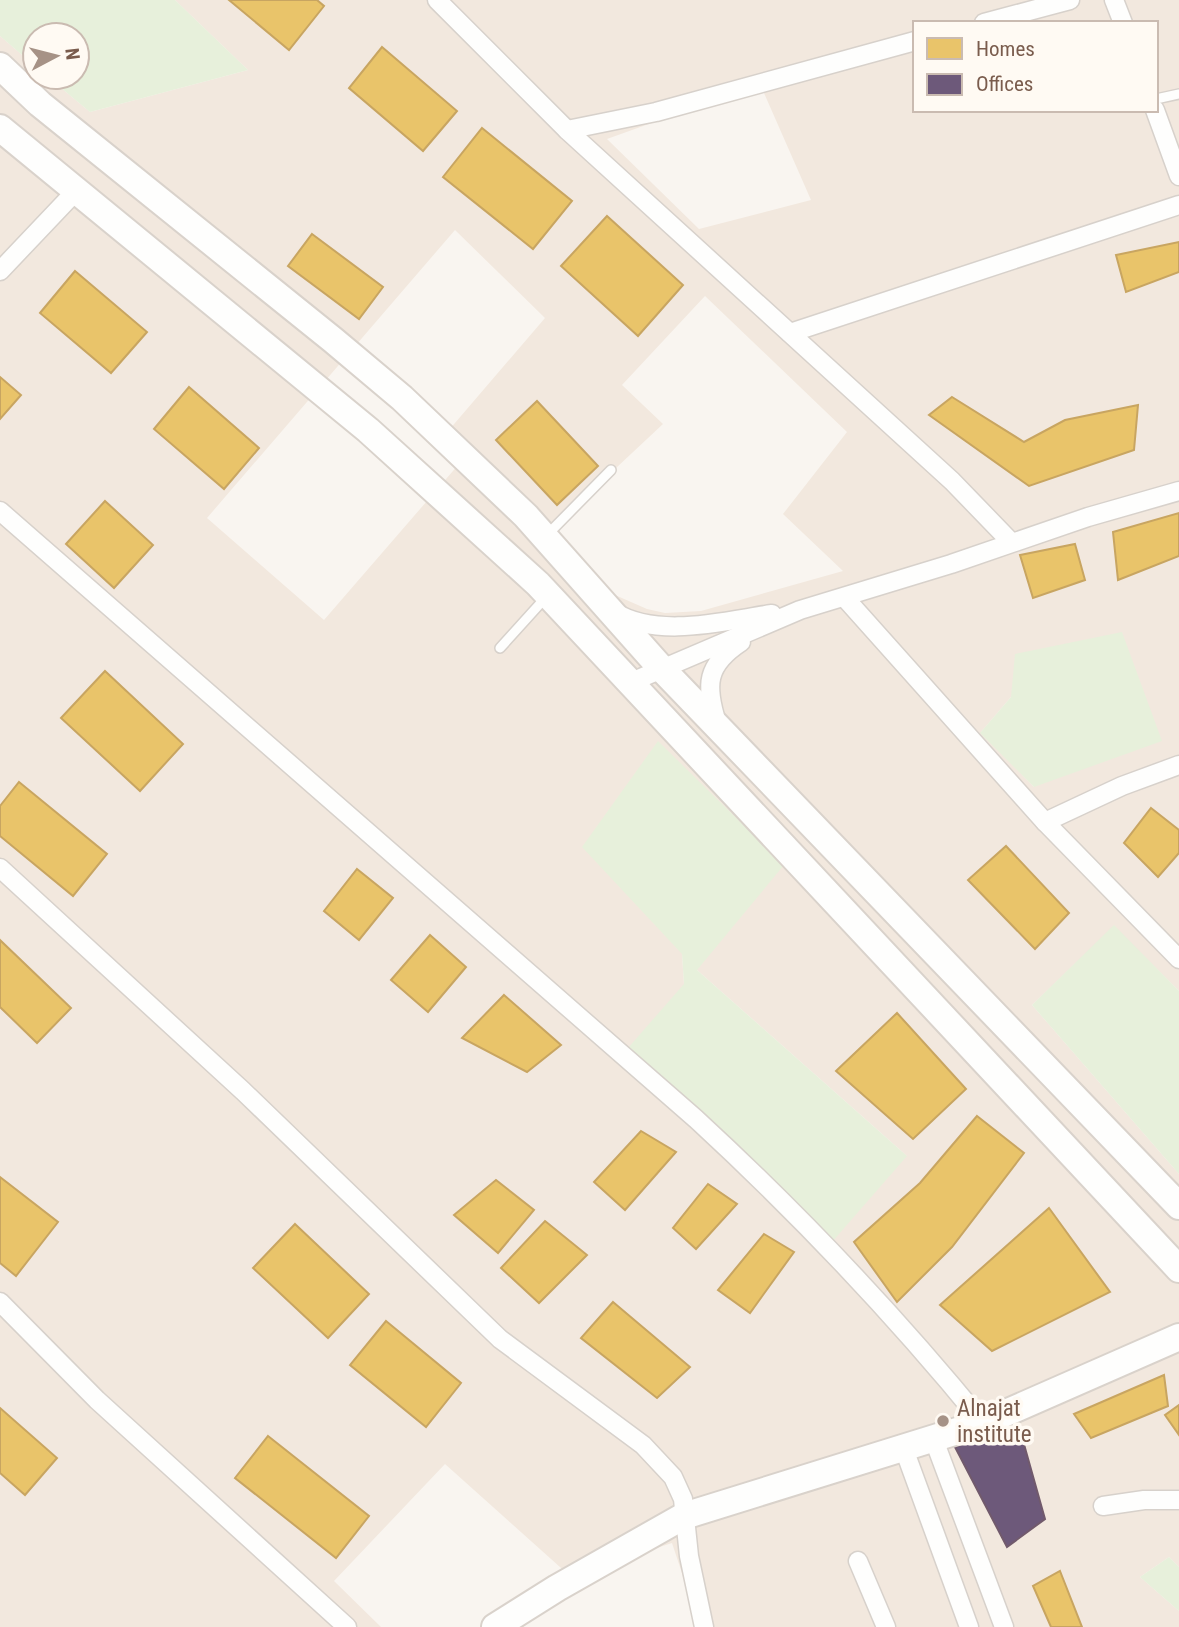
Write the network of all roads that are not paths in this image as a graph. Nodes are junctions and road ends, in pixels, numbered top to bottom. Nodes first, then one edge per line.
1 (438, 0) edge
2 (1070, 0) edge
3 (1114, 0) edge
4 (991, 21) edge
5 (1121, 21) edge
6 (913, 42) edge
7 (0, 66) edge
8 (1179, 94) edge
9 (1158, 99) edge
10 (40, 104) junction
11 (1156, 112) edge
12 (567, 130) junction
13 (6, 133) edge
14 (1179, 176) edge
15 (75, 192) junction
16 (1179, 205) edge
17 (0, 271) edge
18 (790, 333) junction
19 (611, 470) dead end
20 (1179, 491) edge
21 (0, 511) edge
22 (545, 537) junction
23 (1011, 542) junction
24 (548, 595) junction
25 (845, 598) junction
26 (603, 602) junction
27 (800, 610) junction
28 (500, 648) dead end
29 (661, 668) junction
30 (629, 683) junction
31 (717, 723) junction
32 (1179, 765) edge
33 (1045, 822) junction
34 (0, 868) edge
35 (1179, 959) edge
36 (1179, 1206) edge
37 (1179, 1269) edge
38 (0, 1302) edge
39 (1179, 1337) edge
40 (983, 1423) junction
41 (933, 1440) junction
42 (904, 1449) junction
43 (1179, 1500) edge
44 (1103, 1506) dead end
45 (684, 1516) junction
46 (858, 1561) dead end
47 (347, 1627) edge
48 (495, 1627) edge
49 (704, 1627) edge
50 (886, 1627) edge
51 (969, 1627) edge
52 (1004, 1627) edge

1 - 12 street
2 - 4 street
3 - 5 street
6 - 12 street
7 - 10 street
8 - 9 lane
10 - 13 street
10 - 22 street
11 - 14 street
12 - 18 street
13 - 15 street
15 - 17 street
15 - 24 street
16 - 18 street
18 - 23 street
19 - 22 lane
20 - 23 street
21 - 40 street
22 - 26 street
23 - 25 street
24 - 28 lane
24 - 30 street
25 - 27 street
25 - 33 street
26 - 27 street
26 - 29 street
27 - 29 street
27 - 31 street
29 - 30 street
29 - 31 street
30 - 37 street
31 - 36 street
32 - 33 street
33 - 35 street
34 - 45 street
38 - 47 street
39 - 40 street
40 - 41 street
41 - 42 street
41 - 52 street
42 - 45 street
42 - 51 street
43 - 44 street
45 - 48 street
45 - 49 street
46 - 50 street

